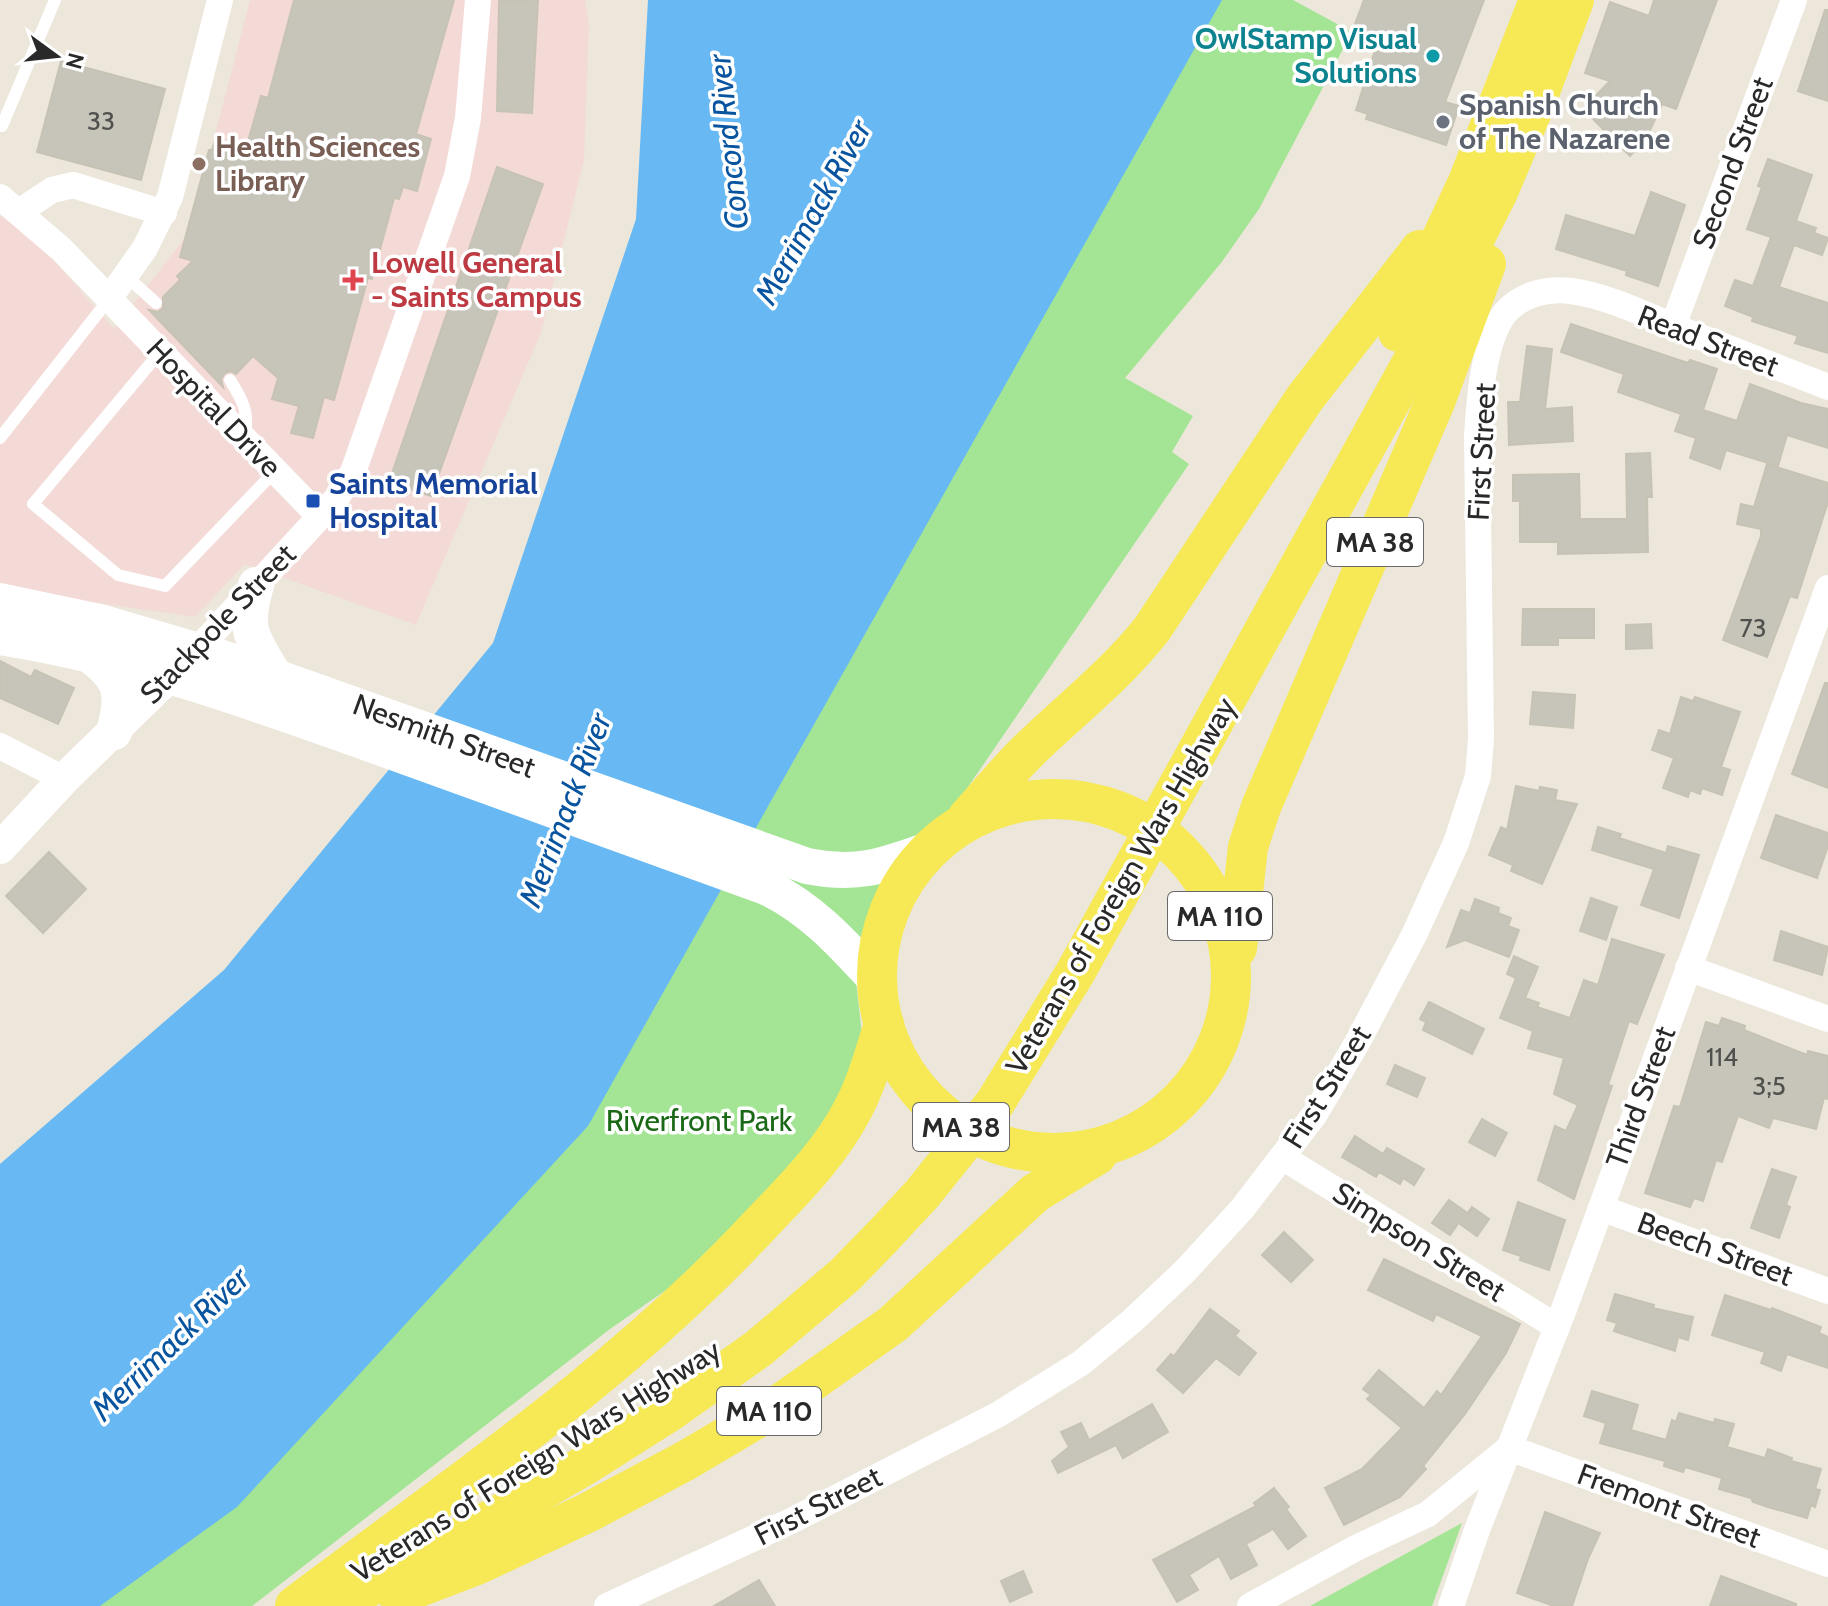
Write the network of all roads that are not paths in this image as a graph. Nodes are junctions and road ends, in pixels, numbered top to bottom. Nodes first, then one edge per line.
1 (55, 0) edge
2 (220, 0) edge
3 (478, 0) edge
4 (1539, 0) edge
5 (1574, 0) edge
6 (1794, 0) edge
7 (1536, 102) junction
8 (2, 126) edge
9 (1468, 182) junction
10 (10, 204) edge
11 (164, 213) junction
12 (126, 276) junction
13 (1588, 296) joint
14 (109, 299) junction
15 (156, 303) dead end
16 (1673, 326) junction
17 (160, 352) junction
18 (230, 380) dead end
19 (1828, 387) edge
20 (0, 438) edge
21 (244, 439) junction
22 (275, 471) junction
23 (320, 517) junction
24 (256, 585) junction
25 (1828, 588) edge
26 (0, 601) edge
27 (0, 637) edge
28 (197, 650) junction
29 (87, 653) junction
30 (274, 675) junction
31 (170, 676) junction
32 (337, 715) junction
33 (114, 732) junction
34 (0, 746) edge
35 (64, 779) junction
36 (946, 838) junction
37 (0, 848) edge
38 (775, 873) junction
39 (1688, 968) junction
40 (877, 981) junction
41 (1230, 984) junction
42 (1828, 1019) edge
43 (884, 1024) junction
44 (1122, 1140) junction
45 (1282, 1157) junction
46 (1601, 1208) junction
47 (1828, 1291) edge
48 (1557, 1327) junction
49 (1509, 1448) junction
50 (1828, 1564) edge
51 (295, 1606) edge
52 (305, 1606) edge
53 (331, 1606) edge
54 (368, 1606) edge
55 (607, 1606) edge
56 (1250, 1606) edge
57 (1451, 1606) edge

1 - 8 lane
2 - 11 street
3 - 23 street, Stackpole Street
4 - 9 main road, Veterans of Foreign Wars Highway
5 - 7 main road, Veterans of Foreign Wars Highway / MA 38
6 - 16 street, Second Street
7 - 41 main road, MA 38
7 - 53 main road, Veterans of Foreign Wars Highway
9 - 36 main road
9 - 52 main road, Veterans of Foreign Wars Highway
10 - 11 street
10 - 14 street, Hospital Drive
11 - 12 street
12 - 14 street
12 - 15 lane
13 - 16 street, Read Street
13 - 45 street, First Street
14 - 17 street, Hospital Drive
14 - 20 lane
16 - 19 street, Read Street
17 - 21 street, Hospital Drive
17 - 22 lane
18 - 21 lane
21 - 22 street, Hospital Drive
22 - 23 street, Hospital Drive
23 - 24 street, Stackpole Street
24 - 28 street, Stackpole Street
24 - 30 main road
25 - 39 street, Third Street
26 - 28 main road, Nesmith Street
27 - 29 main road, Nesmith Street
28 - 30 main road, Nesmith Street
28 - 31 street, Stackpole Street
29 - 31 main road, Nesmith Street
29 - 33 main road
30 - 32 main road, Nesmith Street
31 - 32 main road, Nesmith Street
31 - 33 street, Stackpole Street
32 - 38 main road, Nesmith Street
33 - 35 street, Stackpole Street
34 - 35 street
35 - 37 street, Stackpole Street
36 - 38 main road, Nesmith Street
36 - 40 main road
36 - 41 main road, MA 110
38 - 40 main road, Nesmith Street
39 - 42 street
39 - 46 street, Third Street
40 - 43 main road
41 - 44 main road, MA 110
43 - 44 main road, MA 38
43 - 51 main road
44 - 54 main road, MA 110
45 - 48 street, Simpson Street
45 - 55 street, First Street
46 - 47 street, Beech Street
46 - 48 street, Third Street
48 - 49 street, Third Street
49 - 50 street, Fremont Street
49 - 56 street
49 - 57 street, Third Street

